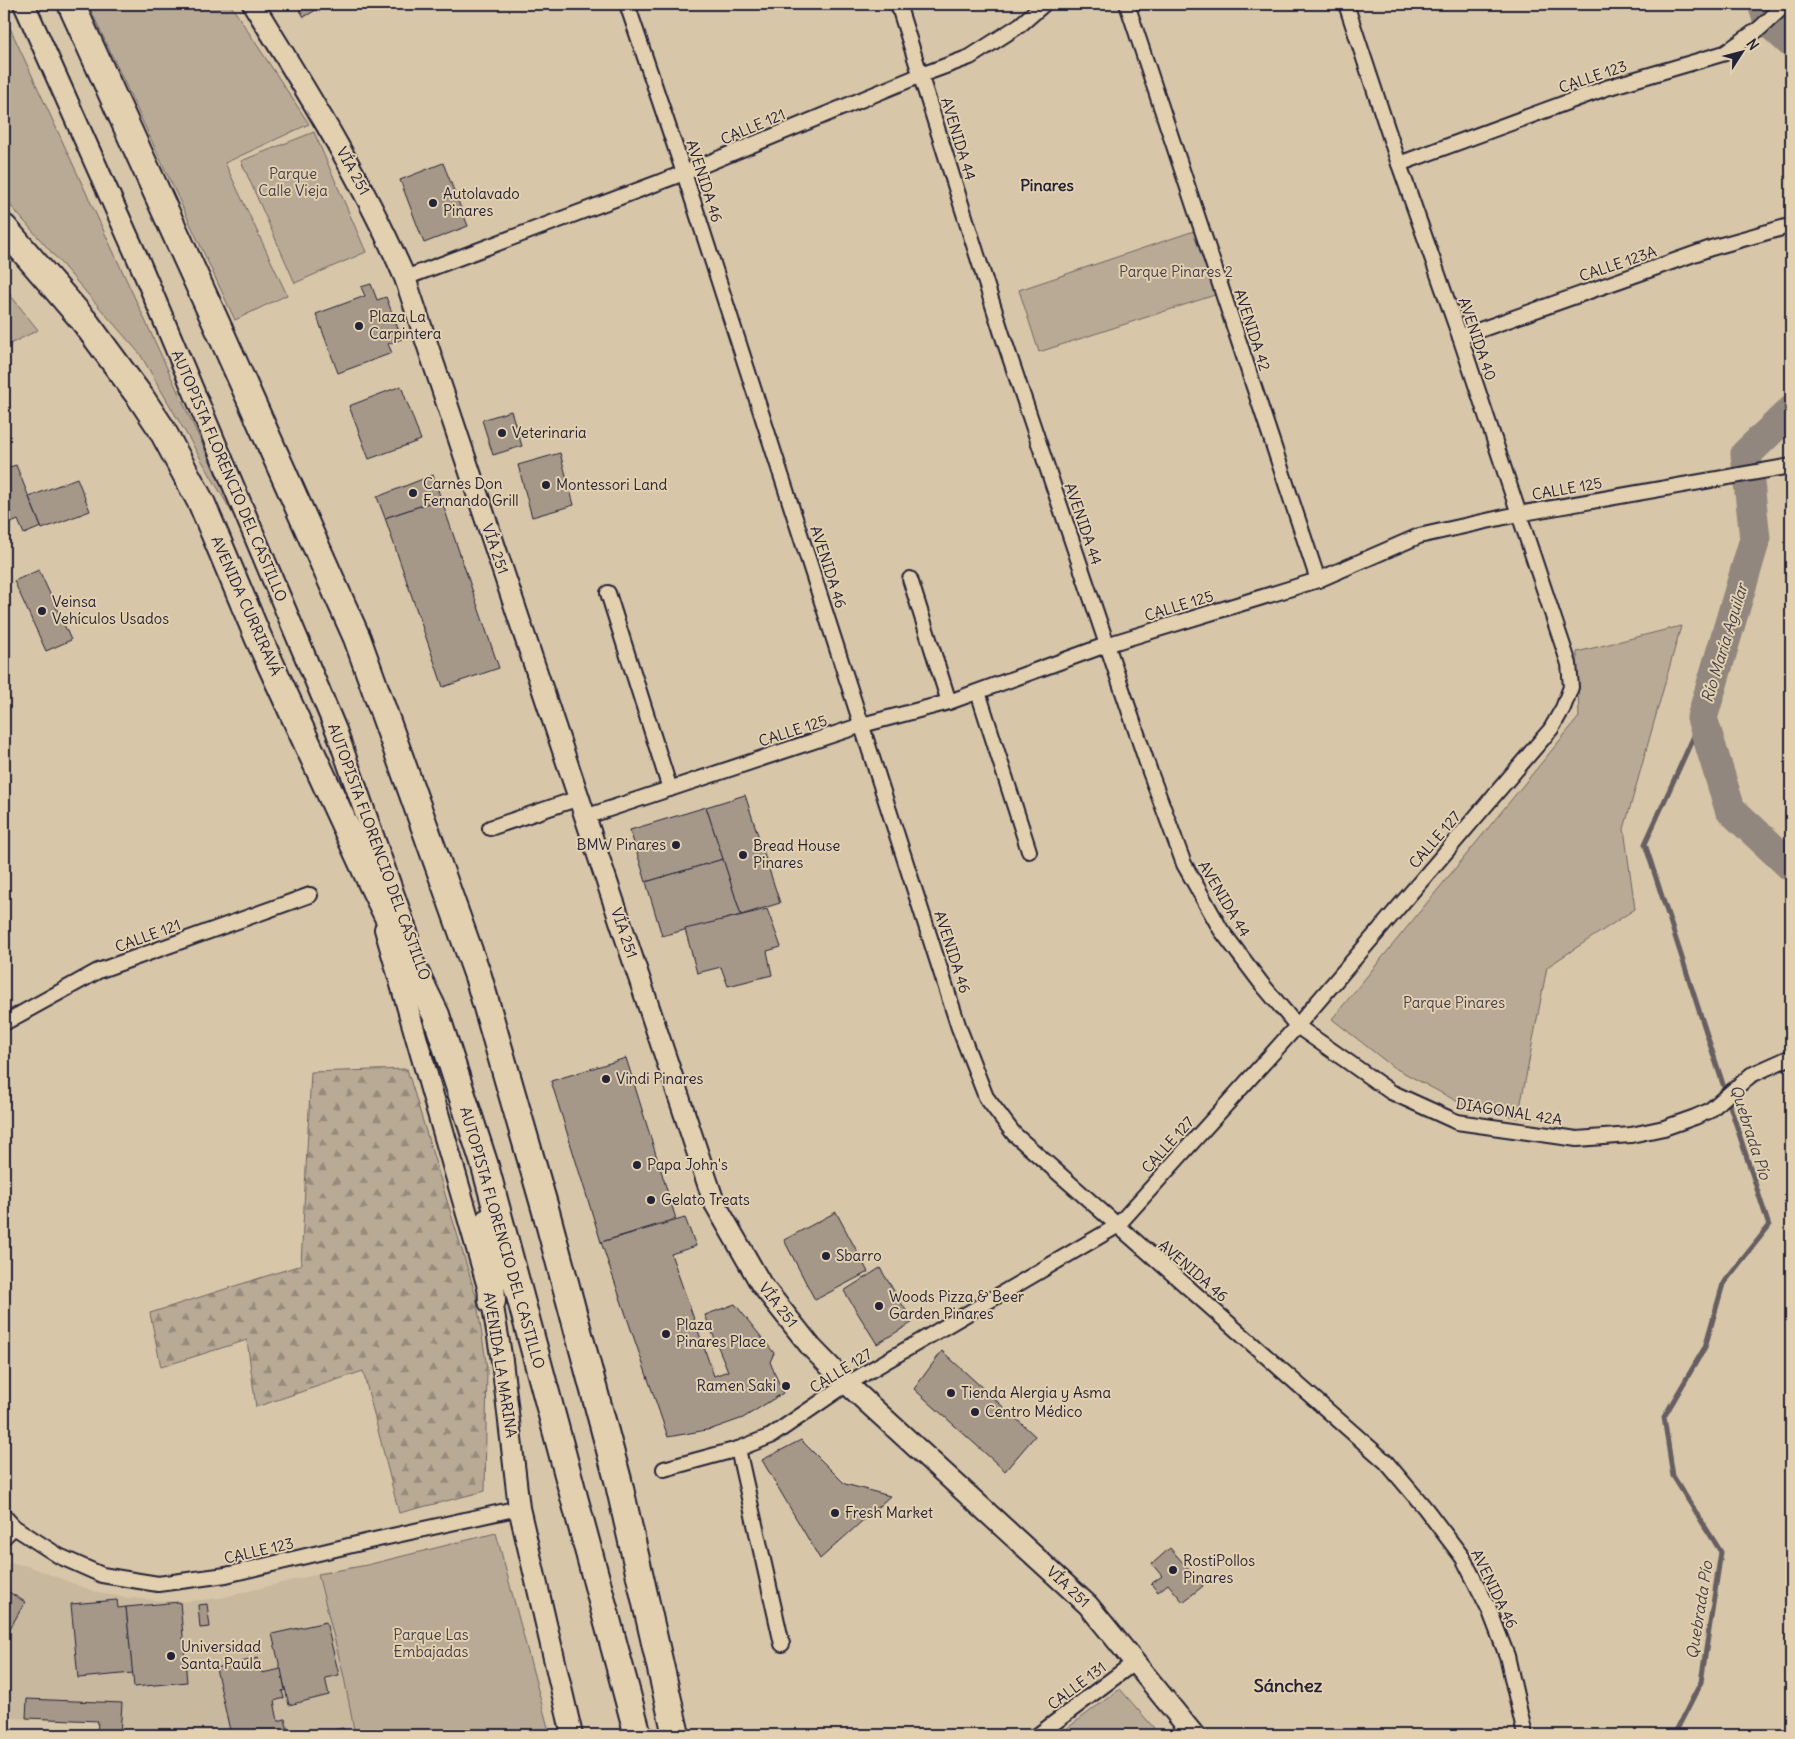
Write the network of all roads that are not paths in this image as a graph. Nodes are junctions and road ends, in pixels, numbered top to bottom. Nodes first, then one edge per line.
1 (24, 4) edge
2 (70, 4) edge
3 (253, 4) edge
4 (627, 4) edge
5 (898, 4) edge
6 (1044, 4) edge
7 (1127, 4) edge
8 (1346, 4) edge
9 (1784, 5) edge
10 (921, 75) junction
11 (1399, 164) junction
12 (684, 173) junction
13 (1789, 226) dead end
14 (4, 228) edge
15 (405, 278) junction
16 (1460, 337) junction
17 (1791, 466) edge
18 (1518, 514) junction
19 (910, 579) dead end
20 (1318, 580) junction
21 (608, 593) dead end
22 (1106, 644) junction
23 (1571, 687) joint
24 (978, 692) junction
25 (950, 702) junction
26 (862, 725) junction
27 (670, 789) junction
28 (579, 798) junction
29 (585, 817) junction
30 (490, 828) dead end
31 (1029, 851) dead end
32 (372, 884) junction
33 (310, 895) dead end
34 (436, 1015) junction
35 (4, 1023) edge
36 (1297, 1026) junction
37 (1791, 1057) edge
38 (485, 1166) junction
39 (1117, 1226) junction
40 (492, 1301) junction
41 (847, 1384) junction
42 (738, 1449) junction
43 (664, 1469) dead end
44 (519, 1508) junction
45 (4, 1516) edge
46 (9, 1532) edge
47 (782, 1644) dead end
48 (1136, 1662) junction
49 (572, 1735) edge
50 (638, 1735) edge
51 (676, 1735) edge
52 (1038, 1735) edge
53 (1194, 1735) edge
54 (1525, 1735) edge

1 - 34 main road, AUTOPISTA FLORENCIO DEL CASTILLO
2 - 51 highway
3 - 15 main road, VÍA 251
4 - 12 street, AVENIDA 46
5 - 10 street, AVENIDA 44
6 - 10 street, CALLE 121
7 - 20 street, AVENIDA 42
8 - 11 street, AVENIDA 40
9 - 11 street, CALLE 123
10 - 12 street, CALLE 121
10 - 22 street, AVENIDA 44
11 - 16 street, AVENIDA 40
12 - 15 street, CALLE 121
12 - 26 street, AVENIDA 46
13 - 16 street, CALLE 123A
14 - 32 highway, AVENIDA CURRIRAVÁ
15 - 28 main road, VÍA 251
16 - 18 street, AVENIDA 40
17 - 18 street, CALLE 125
18 - 20 street, CALLE 125
18 - 23 street, AVENIDA 40
19 - 25 street
20 - 22 street, CALLE 125
21 - 27 street
22 - 24 street, CALLE 125
22 - 36 street, AVENIDA 44
23 - 36 street, CALLE 127
24 - 25 street, CALLE 125
24 - 31 street
25 - 26 street, CALLE 125
26 - 27 street, CALLE 125
26 - 39 street, AVENIDA 46
27 - 29 street, CALLE 125
28 - 29 main road, VÍA 251
28 - 30 street
29 - 41 main road, VÍA 251
32 - 34 highway, AVENIDA CURRIRAVÁ
32 - 40 main road, AVENIDA LA MARINA
33 - 35 street, CALLE 121
34 - 38 highway, AUTOPISTA FLORENCIO DEL CASTILLO
36 - 37 street, DIAGONAL 42A
36 - 39 street, CALLE 127
38 - 40 highway
38 - 50 highway, AUTOPISTA FLORENCIO DEL CASTILLO
39 - 41 street, CALLE 127
39 - 54 street, AVENIDA 46
40 - 44 main road, AVENIDA LA MARINA
41 - 42 street, CALLE 127
41 - 48 main road, VÍA 251
42 - 43 street, CALLE 127
42 - 47 street
44 - 46 street, CALLE 123
44 - 49 main road, AVENIDA LA MARINA
45 - 46 street, CALLE 123
48 - 52 street, CALLE 131
48 - 53 main road, VÍA 251

